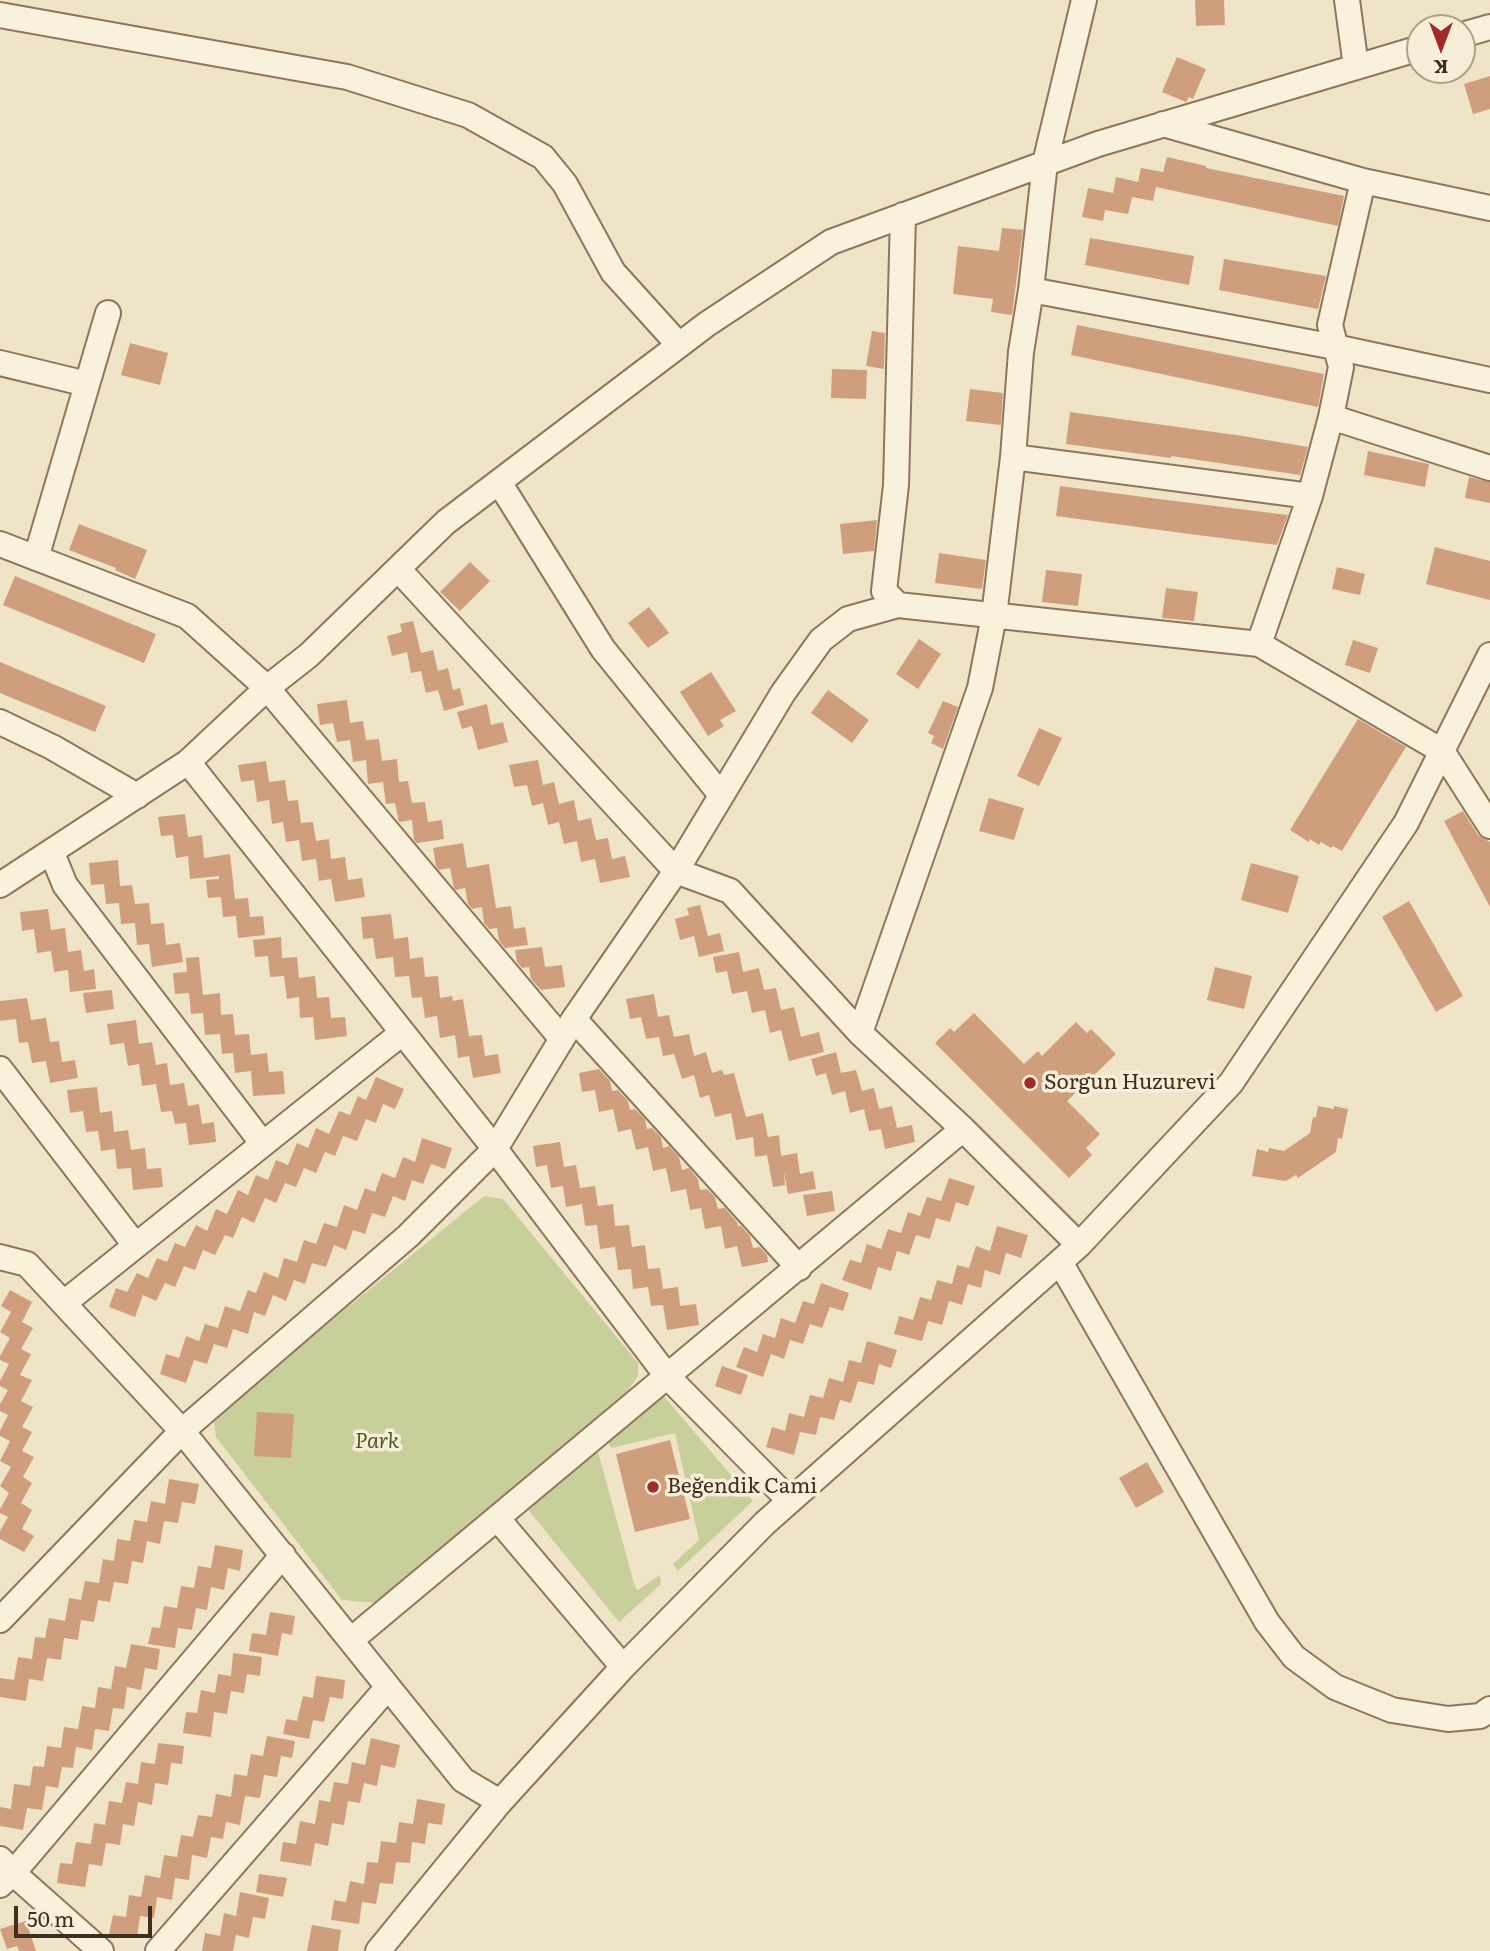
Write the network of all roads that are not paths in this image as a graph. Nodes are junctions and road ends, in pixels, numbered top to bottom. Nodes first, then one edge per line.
1 (1084, 0) edge
2 (1348, 0) edge
3 (0, 15) edge
4 (1406, 52) edge
5 (1356, 66) junction
6 (1163, 124) junction
7 (1045, 163) junction
8 (1363, 180) junction
9 (1490, 208) edge
10 (902, 215) junction
11 (1031, 290) junction
12 (108, 313) dead end
13 (679, 345) junction
14 (1335, 347) junction
15 (0, 363) edge
16 (1490, 380) edge
17 (87, 384) junction
18 (1331, 417) junction
19 (1013, 457) junction
20 (1490, 468) edge
21 (499, 482) junction
22 (1310, 496) junction
23 (0, 544) edge
24 (36, 558) junction
25 (398, 569) junction
26 (898, 605) junction
27 (994, 616) junction
28 (1259, 644) junction
29 (1490, 655) edge
30 (267, 688) junction
31 (0, 723) edge
32 (1442, 751) junction
33 (188, 762) junction
34 (721, 795) junction
35 (136, 796) junction
36 (1490, 826) edge
37 (52, 853) junction
38 (676, 871) junction
39 (0, 885) edge
40 (568, 1029) junction
41 (402, 1033) junction
42 (860, 1033) junction
43 (0, 1069) edge
44 (963, 1129) junction
45 (263, 1143) junction
46 (495, 1149) junction
47 (135, 1245) junction
48 (1079, 1245) junction
49 (0, 1257) edge
50 (1060, 1262) junction
51 (799, 1268) junction
52 (64, 1303) junction
53 (667, 1376) junction
54 (182, 1431) junction
55 (790, 1502) junction
56 (497, 1518) junction
57 (283, 1555) junction
58 (0, 1620) edge
59 (351, 1640) junction
60 (623, 1667) junction
61 (388, 1687) junction
62 (1490, 1709) edge
63 (500, 1802) junction
64 (4, 1872) edge
65 (102, 1951) edge
66 (158, 1951) edge
67 (378, 1951) edge

1 - 7 street
2 - 5 street
3 - 13 street
4 - 5 street
5 - 6 street
6 - 7 street
6 - 8 street
7 - 10 street
7 - 11 street
8 - 9 street
8 - 14 street
10 - 13 street
10 - 26 street
11 - 14 street
11 - 19 street
12 - 17 street
13 - 21 street
14 - 16 street
14 - 18 street
15 - 17 street
17 - 24 street
18 - 20 street
18 - 22 street
19 - 22 street
19 - 27 street
21 - 25 street
21 - 34 street
22 - 28 street
23 - 24 street
24 - 30 street
25 - 30 street
25 - 38 street
26 - 27 street
26 - 34 street
27 - 28 street
27 - 42 street
28 - 32 street
29 - 32 street
30 - 33 street
30 - 40 street
31 - 35 street
32 - 36 street
32 - 48 street
33 - 35 street
33 - 41 street
34 - 38 street
35 - 37 street
37 - 39 street
37 - 45 street
38 - 40 street
38 - 42 street
40 - 46 street
40 - 51 street
41 - 45 street
41 - 46 street
42 - 44 street
43 - 47 street
44 - 48 street
44 - 51 street
45 - 47 street
46 - 53 street
46 - 54 street
47 - 52 street
48 - 50 street
49 - 52 street
50 - 55 street
50 - 62 street
51 - 53 street
52 - 54 street
53 - 55 street
53 - 56 street
54 - 57 street
54 - 58 street
55 - 60 street
56 - 59 street
56 - 60 street
57 - 59 street
57 - 64 street
59 - 61 street
60 - 63 street
61 - 63 street
61 - 66 street
63 - 67 street
64 - 65 street

